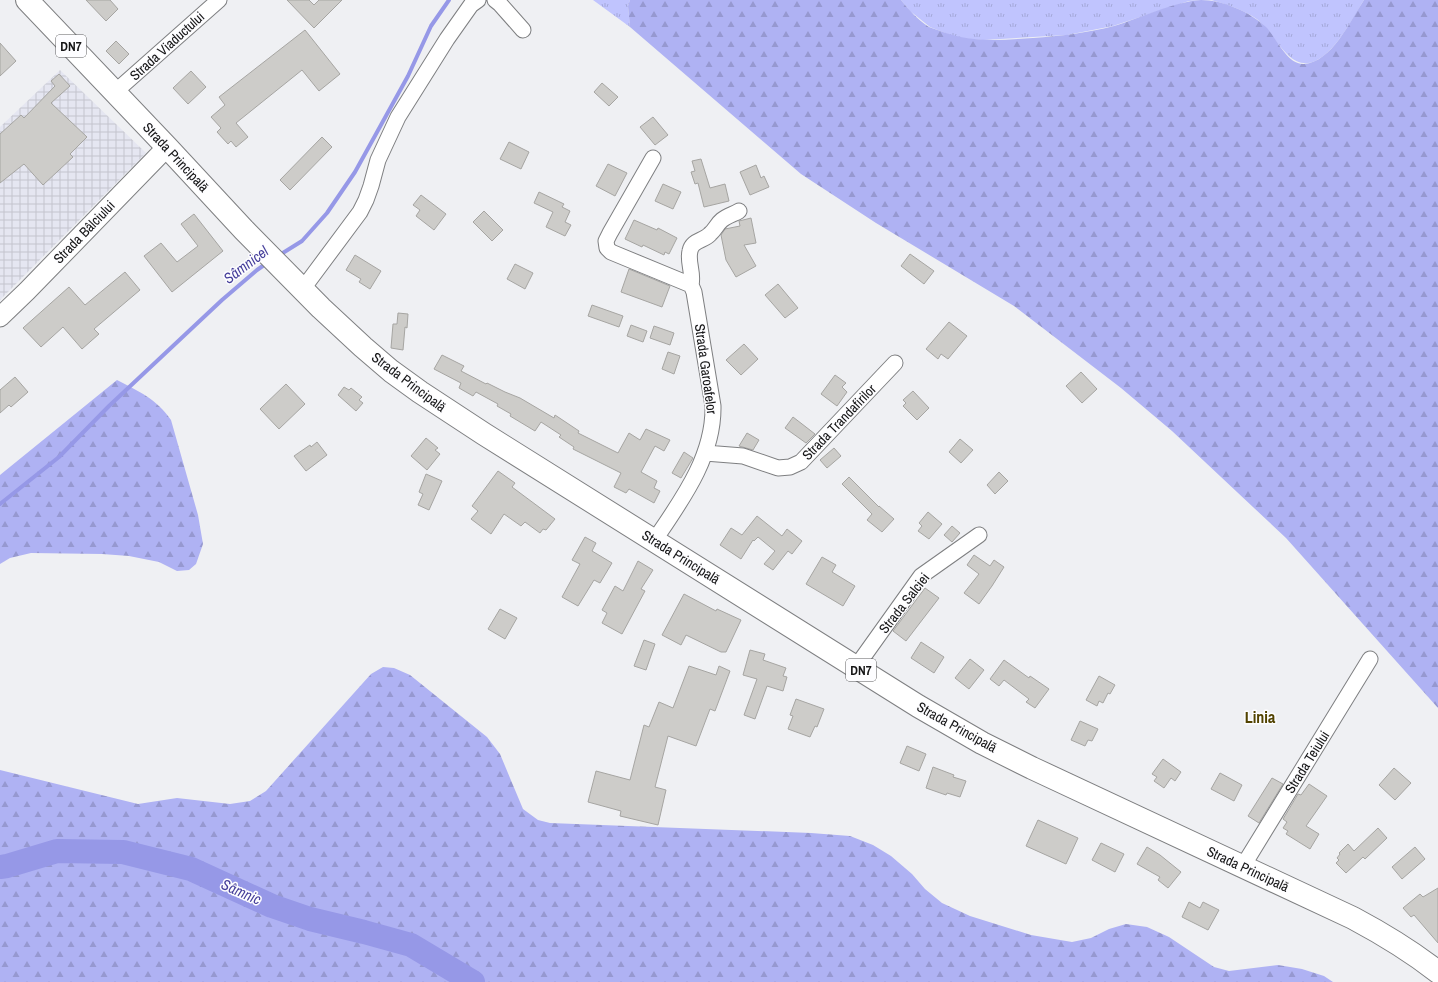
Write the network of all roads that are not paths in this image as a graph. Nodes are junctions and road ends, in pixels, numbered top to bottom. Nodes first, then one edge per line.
1 (27, 0) edge
2 (219, 0) edge
3 (478, 0) edge
4 (495, 0) edge
5 (524, 30) dead end
6 (115, 92) junction
7 (167, 146) junction
8 (653, 158) dead end
9 (739, 211) dead end
10 (691, 285) junction
11 (302, 290) junction
12 (0, 317) edge
13 (895, 363) dead end
14 (705, 453) junction
15 (979, 535) dead end
16 (654, 540) junction
17 (1370, 659) dead end
18 (856, 667) junction
19 (1243, 866) junction
20 (1438, 972) edge

1 - 6 highway, Strada Principală / DN7
2 - 6 street, Strada Viaductului
3 - 11 street
4 - 5 street
6 - 7 highway, Strada Principală / DN7
7 - 11 highway, Strada Principală / DN7
7 - 12 main road, Strada Bâlciului
8 - 10 street
9 - 10 street, Strada Garoafelor
10 - 14 street, Strada Garoafelor
11 - 16 highway, Strada Principală / DN7
13 - 14 street, Strada Trandafirilor
14 - 16 street
15 - 18 street, Strada Salciei
16 - 18 highway, Strada Principală / DN7
17 - 19 street, Strada Teiului
18 - 19 highway, Strada Principală / DN7
19 - 20 highway, Strada Principală / DN7

